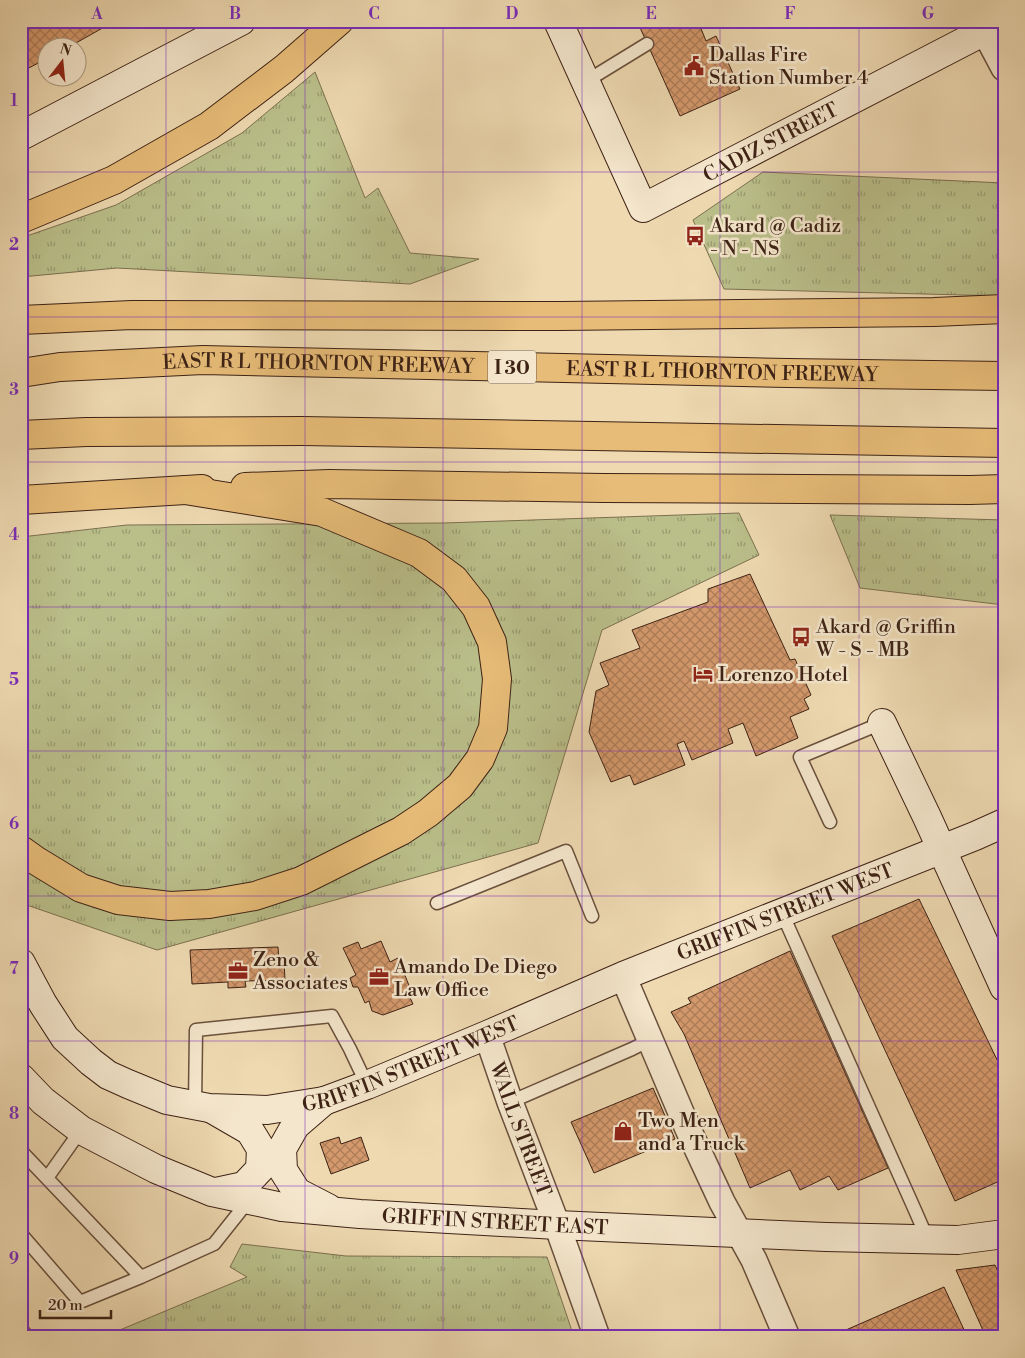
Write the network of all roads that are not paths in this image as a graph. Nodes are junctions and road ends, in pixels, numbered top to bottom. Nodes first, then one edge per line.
1 (241, 21) edge
2 (339, 21) edge
3 (558, 21) edge
4 (990, 25) edge
5 (647, 44) dead end
6 (1004, 68) edge
7 (585, 82) junction
8 (21, 136) edge
9 (21, 219) edge
10 (1004, 309) edge
11 (934, 312) junction
12 (1004, 315) edge
13 (21, 320) edge
14 (21, 373) edge
15 (1004, 376) edge
16 (21, 435) edge
17 (1004, 443) edge
18 (186, 490) junction
19 (1004, 491) edge
20 (21, 500) edge
21 (882, 724) joint
22 (830, 822) dead end
23 (1004, 823) edge
24 (21, 850) edge
25 (941, 850) junction
26 (436, 903) dead end
27 (782, 913) junction
28 (592, 916) dead end
29 (21, 963) edge
30 (623, 976) junction
31 (1004, 987) edge
32 (487, 1035) junction
33 (650, 1040) junction
34 (21, 1078) edge
35 (367, 1085) junction
36 (324, 1100) junction
37 (510, 1102) junction
38 (202, 1106) junction
39 (81, 1130) junction
40 (21, 1151) edge
41 (46, 1178) junction
42 (212, 1192) junction
43 (249, 1200) junction
44 (335, 1212) junction
45 (558, 1225) junction
46 (21, 1234) edge
47 (738, 1234) junction
48 (1004, 1234) edge
49 (928, 1240) junction
50 (141, 1277) junction
51 (597, 1337) edge
52 (787, 1337) edge

1 - 8 main road
2 - 9 highway
3 - 7 main road
4 - 6 street
4 - 7 main road, CADIZ STREET
5 - 7 lane
10 - 11 highway
11 - 12 highway
11 - 13 highway
14 - 15 highway, EAST R L THORNTON FREEWAY / I 30
16 - 17 highway
18 - 19 highway
18 - 20 highway
18 - 24 highway
21 - 22 lane
21 - 25 main road
23 - 25 main road, GRIFFIN STREET WEST
25 - 27 main road, GRIFFIN STREET WEST
25 - 31 main road
26 - 28 lane
27 - 30 main road, GRIFFIN STREET WEST
27 - 49 lane
29 - 38 main road, GRIFFIN STREET WEST
30 - 32 main road, GRIFFIN STREET WEST
30 - 33 street
32 - 35 main road, GRIFFIN STREET WEST
32 - 37 street, WALL STREET
33 - 37 lane
33 - 47 street
34 - 39 main road, GRIFFIN STREET EAST
35 - 36 main road, GRIFFIN STREET WEST
35 - 38 lane
36 - 38 main road, GRIFFIN STREET WEST
36 - 44 main road
37 - 45 street, WALL STREET
38 - 42 main road
39 - 41 lane
39 - 42 main road, GRIFFIN STREET EAST
40 - 41 lane
41 - 50 lane
42 - 43 main road, GRIFFIN STREET EAST
43 - 44 main road, GRIFFIN STREET EAST
43 - 50 lane
44 - 45 main road, GRIFFIN STREET EAST
45 - 47 main road, GRIFFIN STREET EAST
45 - 51 street, WALL STREET
46 - 50 lane
47 - 49 main road, GRIFFIN STREET EAST
47 - 52 street
48 - 49 main road, GRIFFIN STREET EAST

